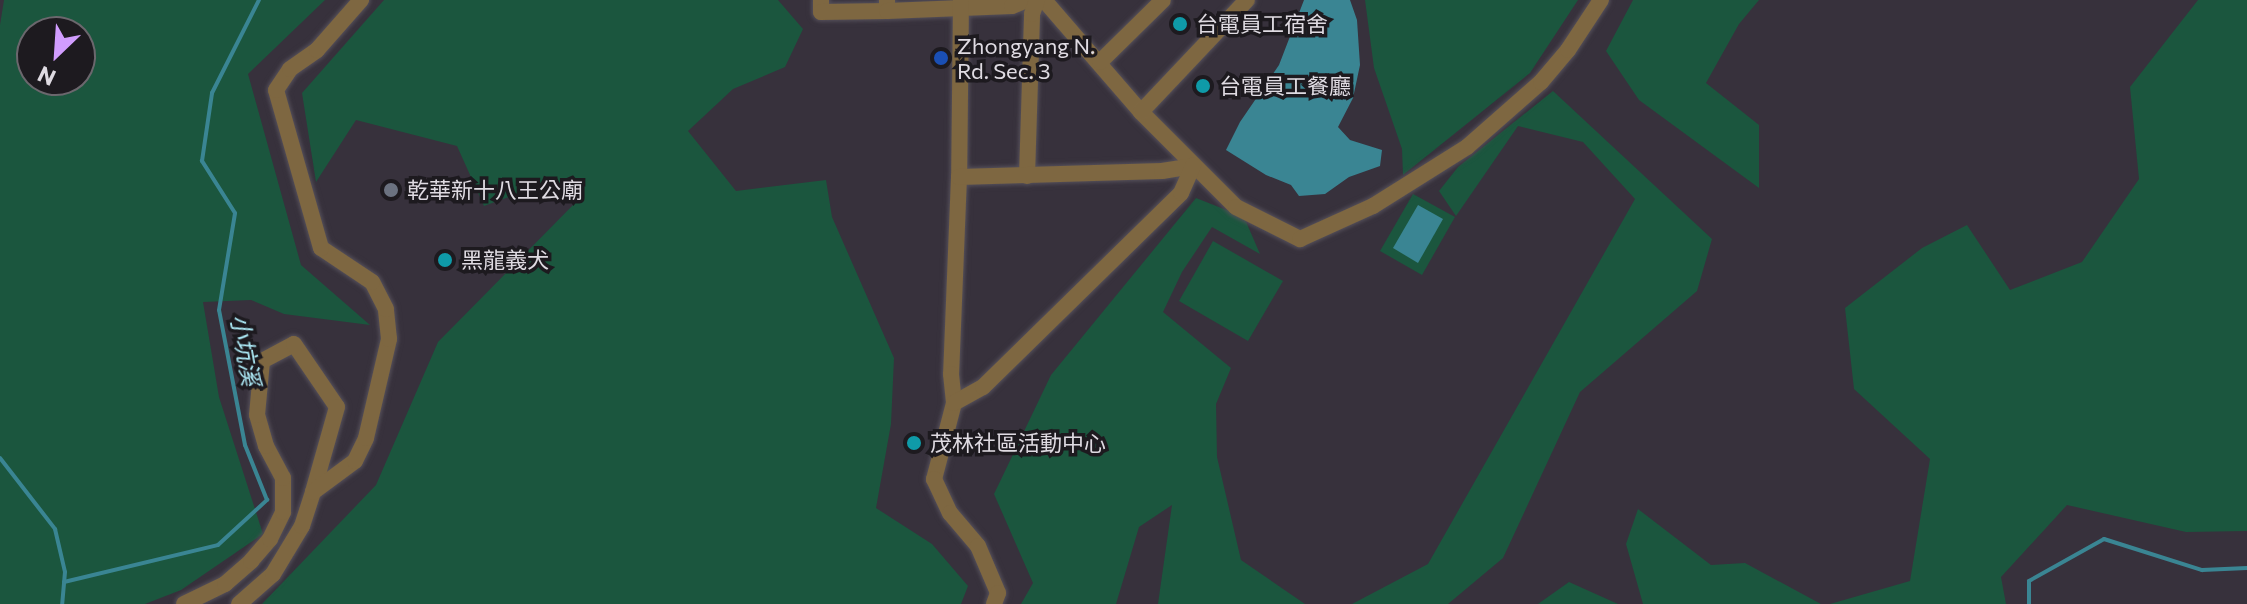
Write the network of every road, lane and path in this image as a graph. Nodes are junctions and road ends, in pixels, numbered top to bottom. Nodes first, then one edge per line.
1 (361, 0) edge
2 (821, 0) edge
3 (1027, 0) edge
4 (1037, 0) edge
5 (1044, 0) edge
6 (1163, 0) edge
7 (1247, 0) edge
8 (1601, 0) edge
9 (961, 4) edge
10 (887, 6) edge
11 (1056, 6) edge
12 (1100, 62) junction
13 (1141, 112) junction
14 (1193, 166) junction
15 (1027, 176) junction
16 (959, 177) junction
17 (954, 403) junction
18 (313, 492) junction
19 (184, 604) edge
20 (239, 604) edge
21 (994, 604) edge

1 - 18 street
2 - 10 street
3 - 9 street
4 - 15 street
5 - 11 street
6 - 12 street
7 - 13 street
8 - 14 street
9 - 10 street
9 - 16 street
11 - 12 street
12 - 13 street
13 - 14 street
14 - 15 street
14 - 17 street
15 - 16 street
16 - 17 street
17 - 21 street
18 - 19 street
18 - 20 street

